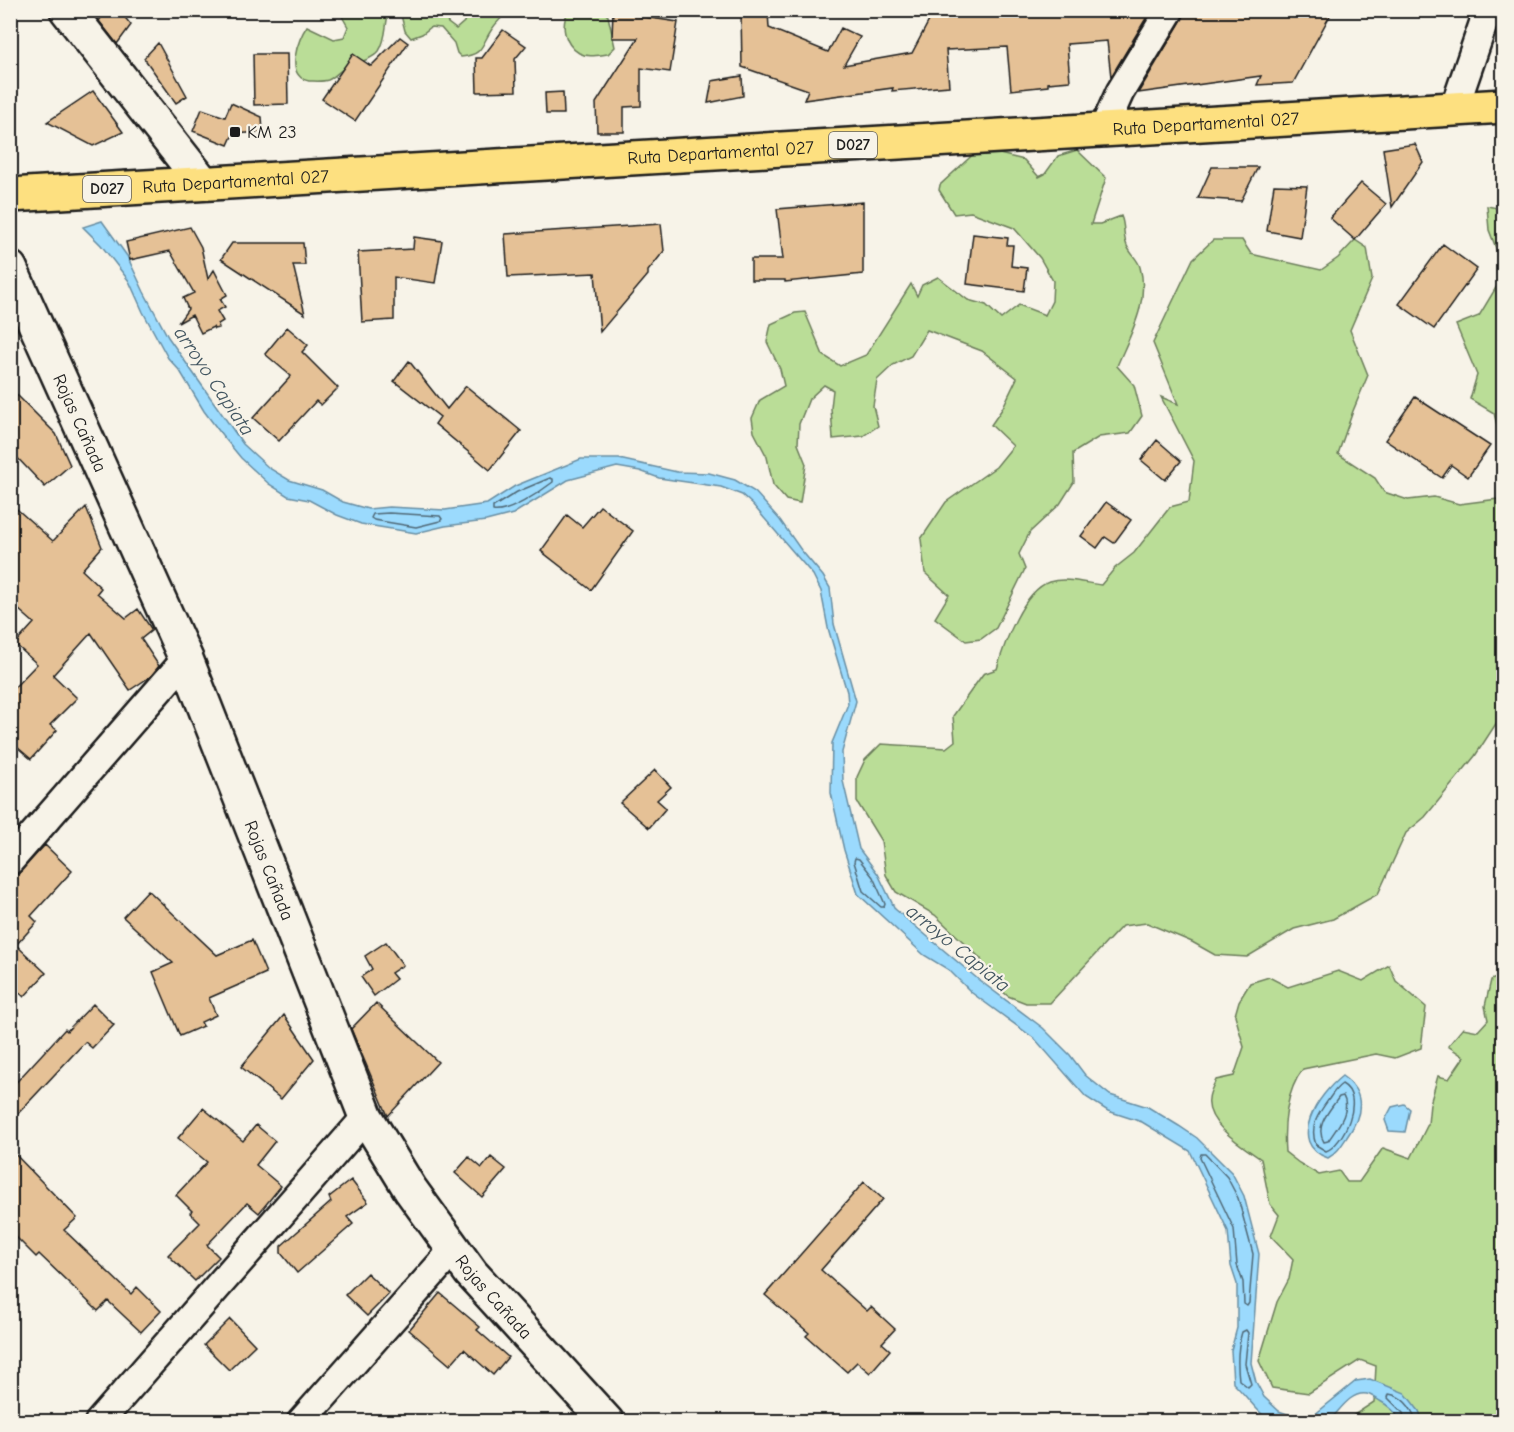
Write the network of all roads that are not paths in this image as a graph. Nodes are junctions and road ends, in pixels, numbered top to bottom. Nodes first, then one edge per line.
1 (67, 10) edge
2 (1170, 10) edge
3 (1488, 10) edge
4 (1503, 106) edge
5 (1454, 109) junction
6 (1103, 130) junction
7 (203, 183) junction
8 (10, 195) edge
9 (10, 268) edge
10 (186, 659) junction
11 (10, 861) edge
12 (366, 1117) junction
13 (454, 1249) junction
14 (99, 1422) edge
15 (301, 1422) edge
16 (607, 1422) edge

1 - 7 main road
2 - 6 street
3 - 5 street
4 - 5 main road, Ruta Departamental 027 / D027
5 - 6 main road, Ruta Departamental 027 / D027
6 - 7 main road, Ruta Departamental 027 / D027
7 - 8 main road, Ruta Departamental 027 / D027
9 - 10 main road, Rojas Cañada
10 - 11 street
10 - 12 main road, Rojas Cañada
12 - 13 main road, Rojas Cañada
12 - 14 street
13 - 15 street
13 - 16 main road, Rojas Cañada

